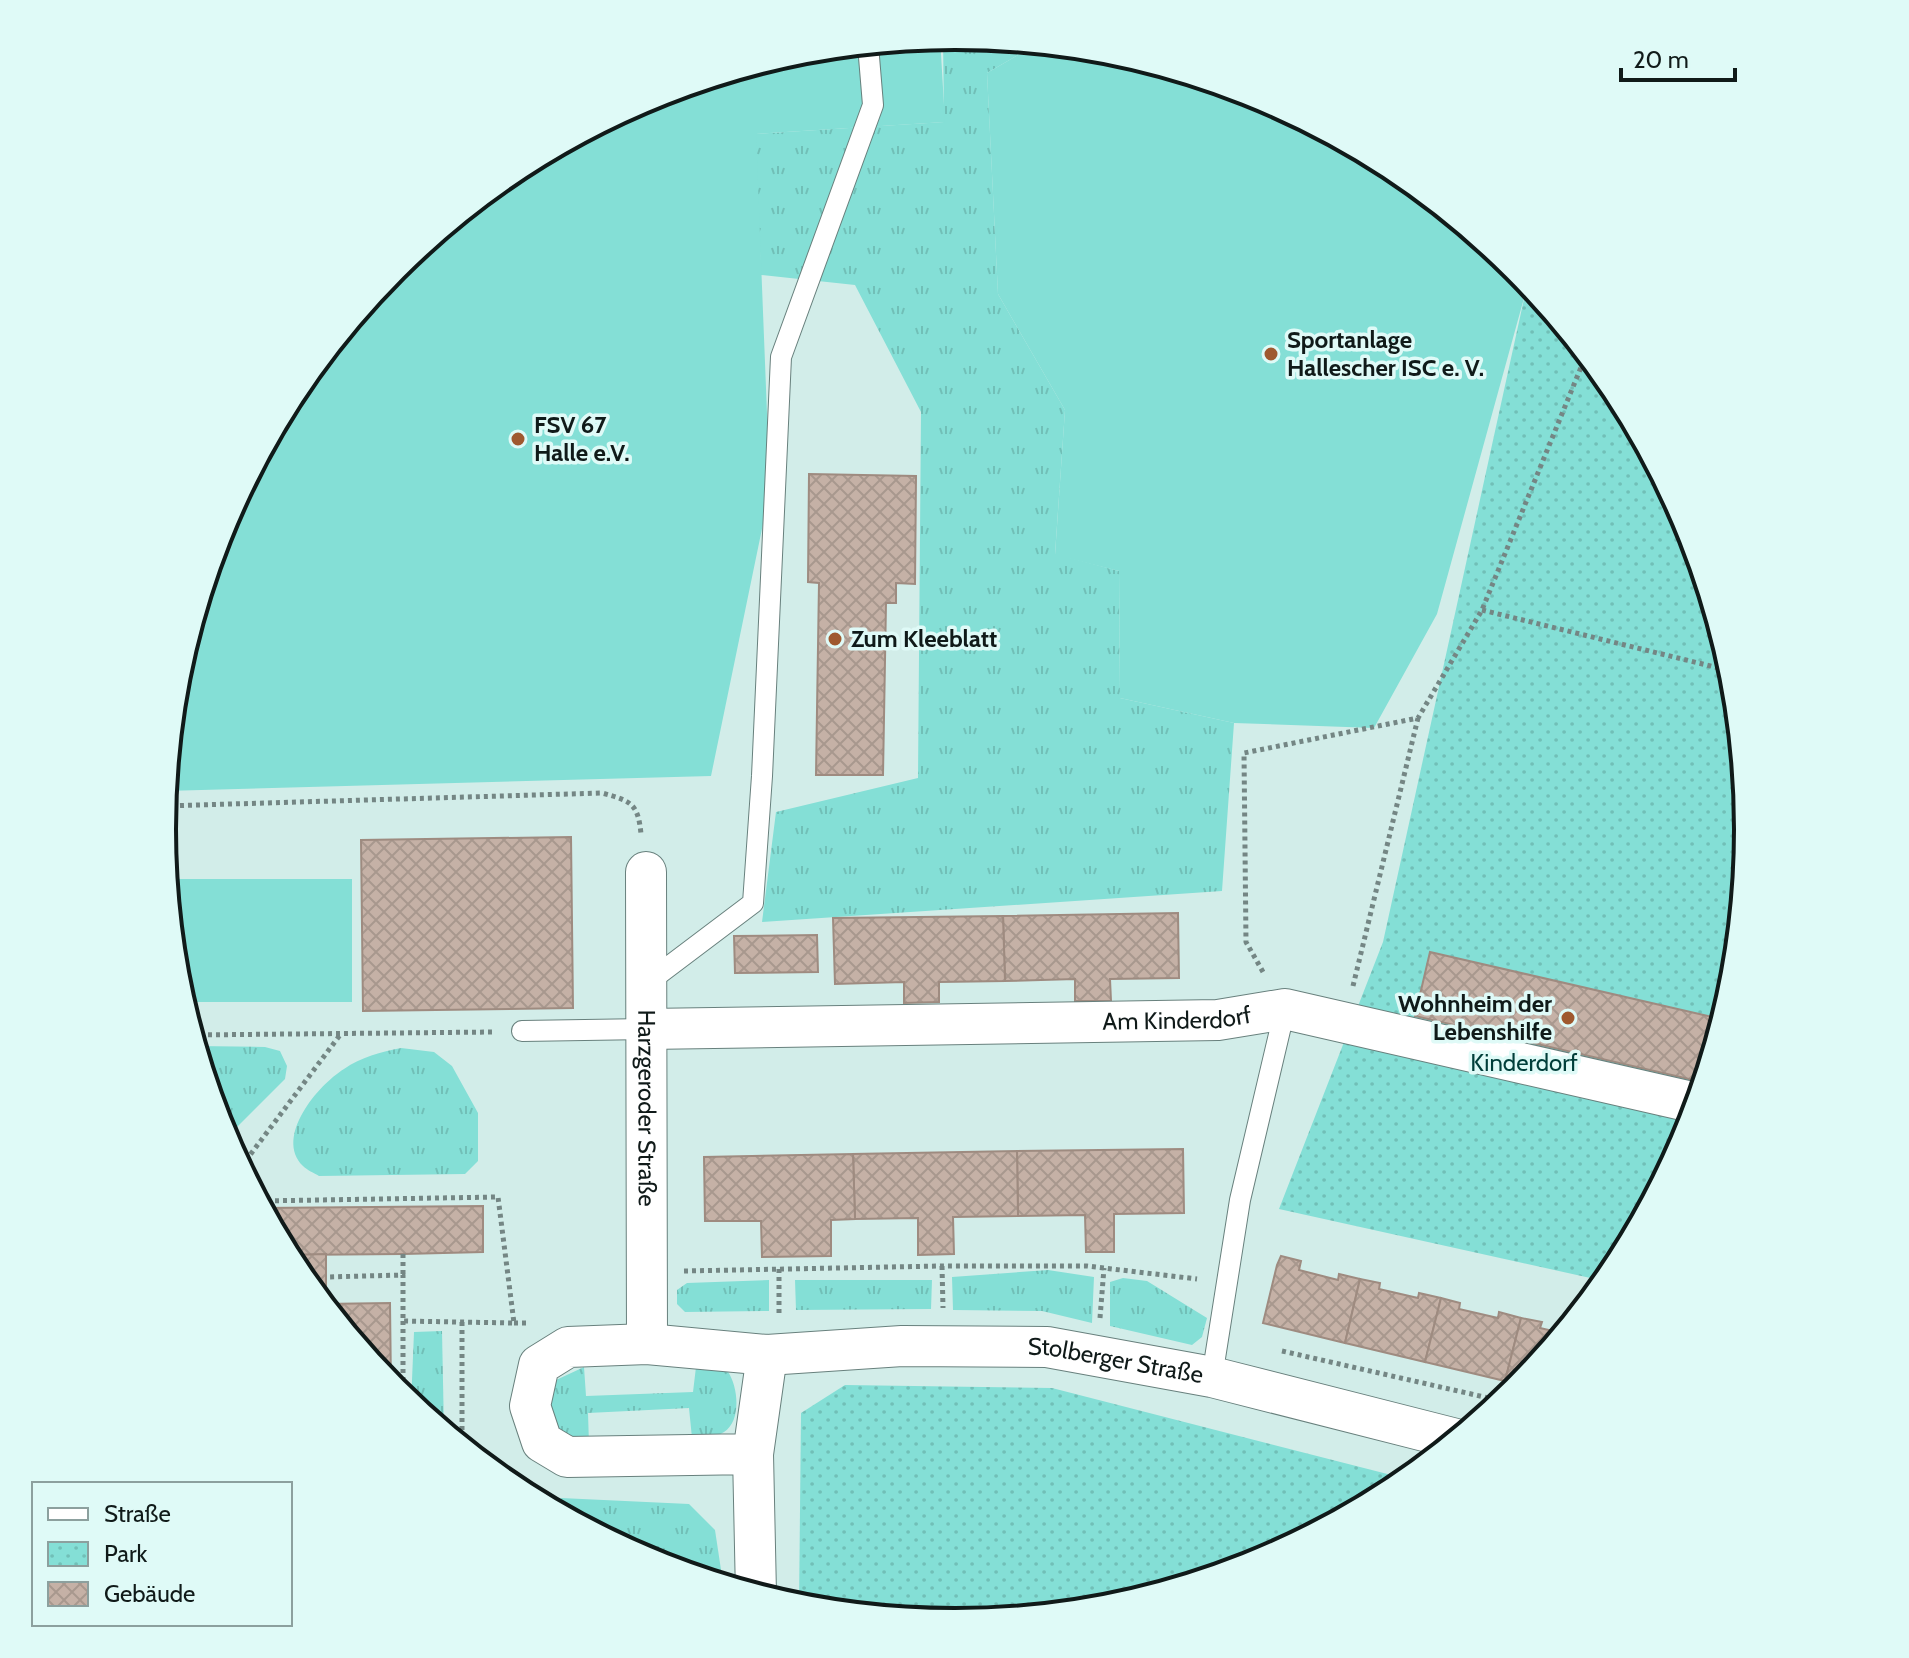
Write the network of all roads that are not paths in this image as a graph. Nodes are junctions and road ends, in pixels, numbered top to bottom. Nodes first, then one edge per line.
1 (869, 55) edge
2 (646, 872) road end
3 (647, 983) junction
4 (1285, 1009) junction
5 (647, 1029) junction
6 (522, 1031) road end
7 (1684, 1100) edge
8 (647, 1344) junction
9 (767, 1355) junction
10 (1212, 1377) junction
11 (1443, 1436) edge
12 (753, 1454) junction
13 (756, 1582) edge

1 - 3 lane
2 - 3 street, Harzgeroder Straße
3 - 5 street, Harzgeroder Straße
4 - 5 street, Am Kinderdorf
4 - 7 street, Am Kinderdorf
4 - 10 lane
5 - 6 lane
5 - 8 street, Harzgeroder Straße
8 - 9 street
8 - 12 street
9 - 10 street, Stolberger Straße
9 - 12 street
10 - 11 street, Stolberger Straße
12 - 13 street

